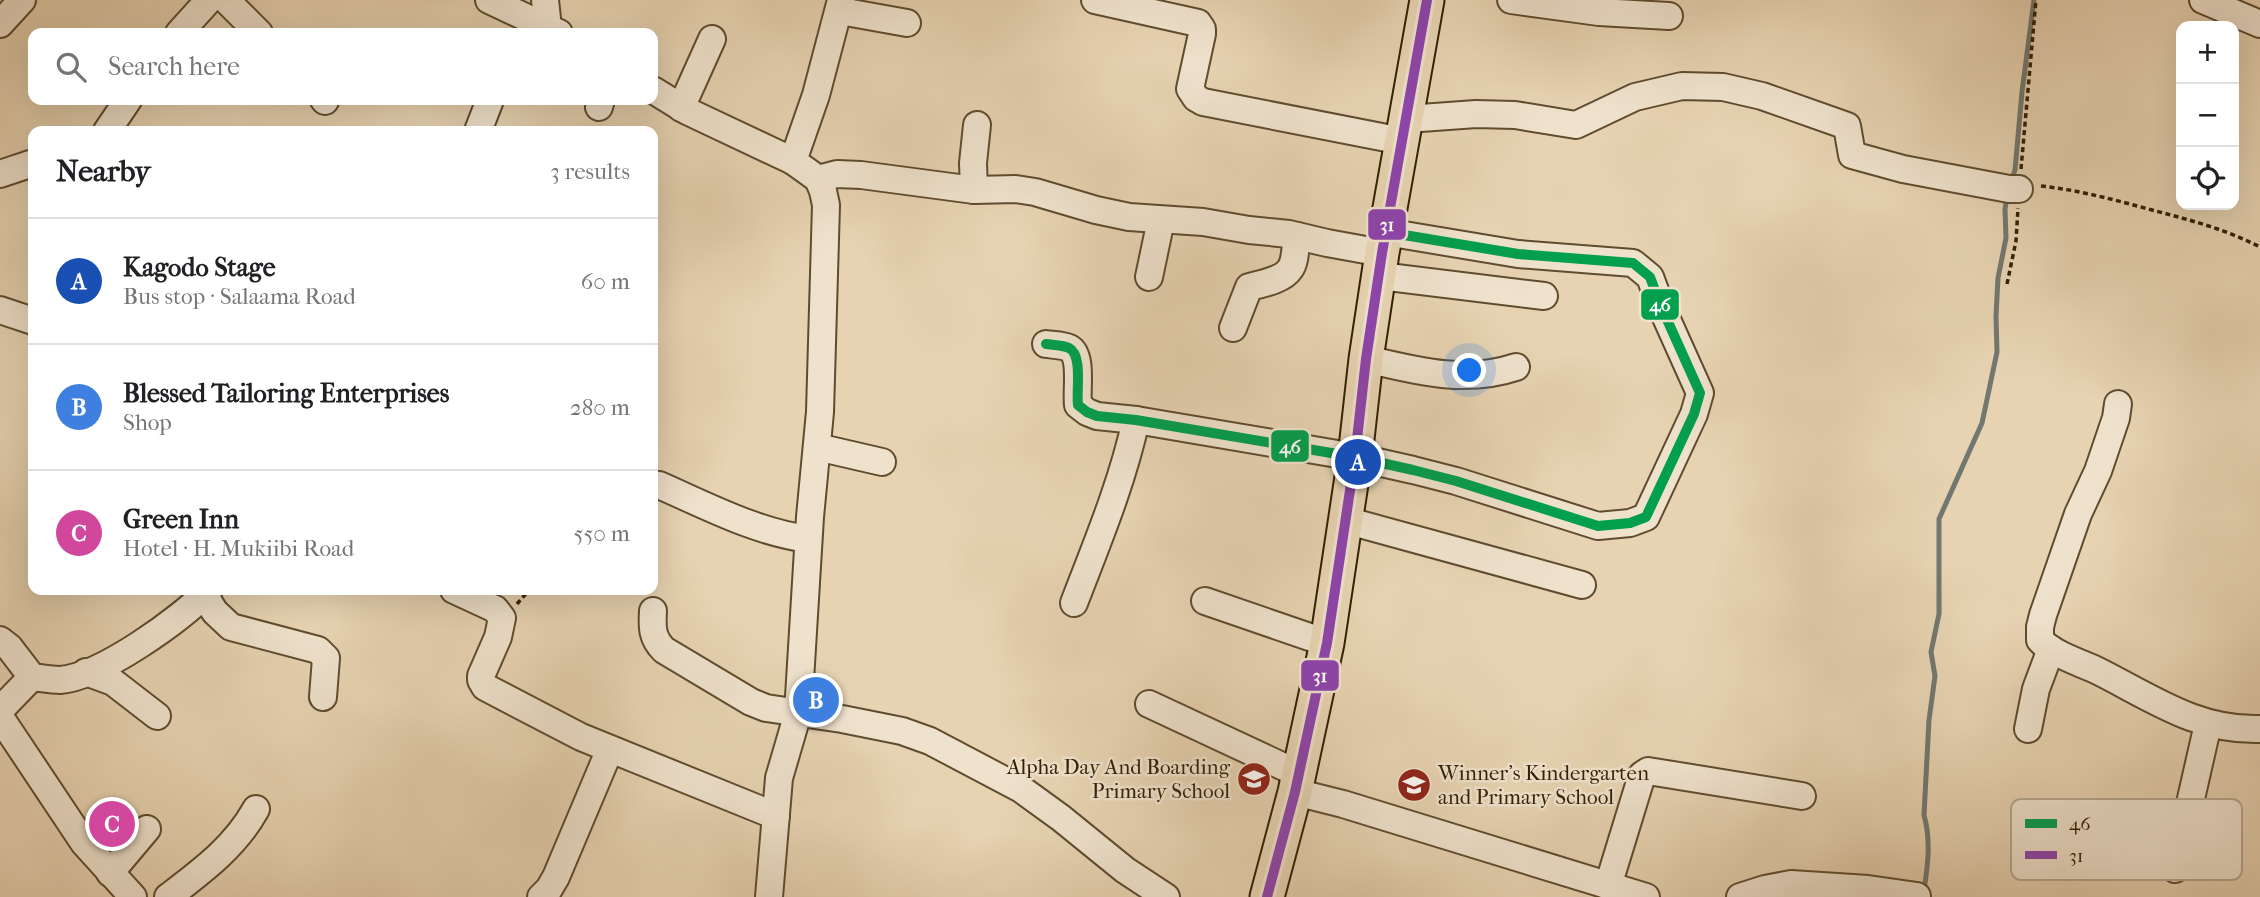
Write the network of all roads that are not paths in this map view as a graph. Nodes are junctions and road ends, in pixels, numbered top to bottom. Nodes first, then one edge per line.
1 (22, 0) edge
2 (209, 0) edge
3 (226, 0) edge
4 (489, 0) edge
5 (1095, 0) edge
6 (1427, 0) edge
7 (1511, 0) edge
8 (2203, 0) edge
9 (840, 5) edge
10 (1669, 16) dead end
11 (540, 22) edge
12 (907, 23) dead end
13 (0, 24) edge
14 (2260, 24) edge
15 (184, 28) edge
16 (254, 28) edge
17 (712, 39) dead end
18 (658, 93) edge
19 (125, 105) edge
20 (489, 105) edge
21 (681, 108) junction
22 (977, 125) dead end
23 (110, 126) edge
24 (480, 126) edge
25 (1404, 130) junction
26 (793, 161) junction
27 (28, 165) edge
28 (0, 174) edge
29 (818, 179) junction
30 (2019, 187) road end
31 (974, 190) junction
32 (1161, 220) junction
33 (1297, 236) junction
34 (1382, 253) junction
35 (1149, 277) dead end
36 (1544, 296) dead end
37 (0, 310) edge
38 (28, 319) edge
39 (1233, 328) dead end
40 (1046, 344) dead end
41 (1366, 359) junction
42 (1516, 367) dead end
43 (2118, 404) dead end
44 (1136, 420) junction
45 (817, 447) junction
46 (1355, 457) junction
47 (882, 462) dead end
48 (659, 485) dead end
49 (1345, 520) junction
50 (808, 539) junction
51 (1583, 584) dead end
52 (203, 595) edge
53 (208, 595) edge
54 (465, 595) edge
55 (1205, 601) dead end
56 (1074, 603) dead end
57 (653, 611) dead end
58 (0, 640) edge
59 (1327, 643) junction
60 (2051, 649) junction
61 (86, 672) junction
62 (32, 677) junction
63 (323, 697) dead end
64 (1149, 704) dead end
65 (0, 710) edge
66 (798, 713) junction
67 (158, 716) dead end
68 (0, 717) edge
69 (2208, 723) junction
70 (2028, 729) dead end
71 (2260, 729) edge
72 (610, 749) junction
73 (1297, 783) junction
74 (1802, 796) dead end
75 (2191, 799) edge
76 (256, 809) dead end
77 (776, 816) junction
78 (147, 829) dead end
79 (110, 873) junction
80 (1608, 886) junction
81 (1639, 896) edge
82 (1917, 896) edge
83 (133, 897) edge
84 (168, 897) edge
85 (541, 897) edge
86 (769, 897) edge
87 (1166, 897) edge
88 (1267, 897) edge
89 (1740, 897) edge

1 - 13 street
2 - 15 street
3 - 16 street
4 - 11 street
5 - 25 street
6 - 25 main road
7 - 10 street
8 - 14 street
9 - 12 street
9 - 26 street
17 - 21 street
18 - 21 street
19 - 23 street
20 - 24 street
21 - 26 street
22 - 31 street
25 - 30 street
25 - 34 main road
26 - 29 street
27 - 28 street
29 - 31 street
29 - 45 street
31 - 32 street
32 - 33 street
32 - 35 street
33 - 34 street
33 - 39 street
34 - 36 street
34 - 41 main road
34 - 46 street
37 - 38 street
40 - 44 street
41 - 42 street
41 - 46 main road
43 - 60 street
44 - 46 street
44 - 56 street
45 - 47 street
45 - 50 street
46 - 49 main road
48 - 50 street
49 - 51 street
49 - 59 main road
50 - 66 street
52 - 61 street
53 - 63 street
54 - 72 street
55 - 59 street
57 - 66 street
58 - 62 street
59 - 73 main road
60 - 69 street
60 - 70 street
61 - 62 street
61 - 67 street
62 - 65 street
64 - 73 street
66 - 77 street
66 - 87 street
68 - 79 street
69 - 71 street
69 - 75 street
72 - 77 street
72 - 85 street
73 - 80 street
73 - 88 main road
74 - 80 street
76 - 84 street
77 - 86 street
78 - 79 street
79 - 83 street
80 - 81 street
82 - 89 street

